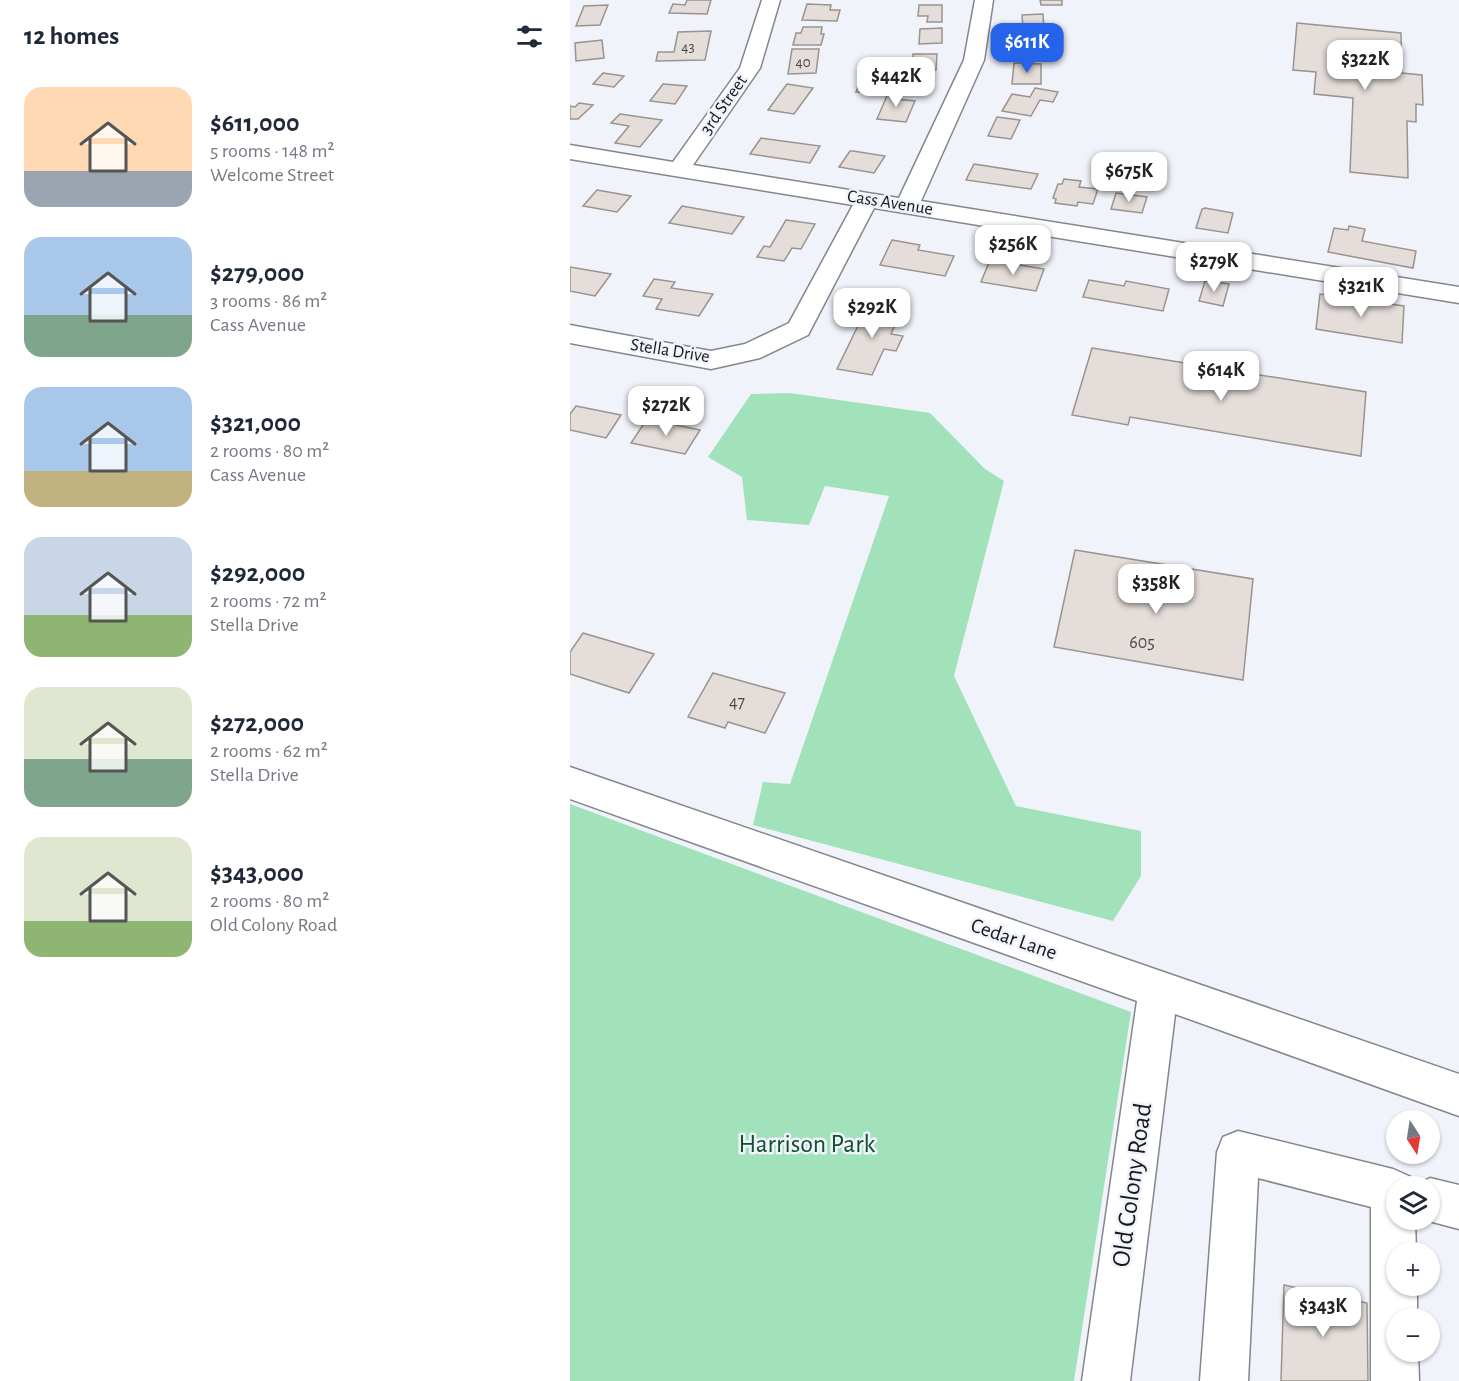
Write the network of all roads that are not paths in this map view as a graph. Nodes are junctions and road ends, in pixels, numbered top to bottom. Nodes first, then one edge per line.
1 (771, 0) edge
2 (984, 0) edge
3 (570, 152) edge
4 (678, 170) junction
5 (867, 199) junction
6 (907, 206) junction
7 (1459, 295) edge
8 (570, 334) edge
9 (570, 783) edge
10 (1158, 990) junction
11 (1459, 1095) edge
12 (1386, 1189) edge
13 (1440, 1202) edge
14 (1459, 1207) edge
15 (1404, 1230) edge
16 (1106, 1381) edge
17 (1224, 1381) edge
18 (1395, 1381) edge

1 - 4 street, 3rd Street
2 - 6 street
3 - 4 street, Cass Avenue
4 - 5 street, Cass Avenue
5 - 6 street, Cass Avenue
5 - 8 street, Stella Drive
6 - 7 street, Cass Avenue
9 - 10 street, Cedar Lane
10 - 11 street, Cedar Lane
10 - 16 street, Old Colony Road
12 - 17 street
13 - 14 street
15 - 18 street

